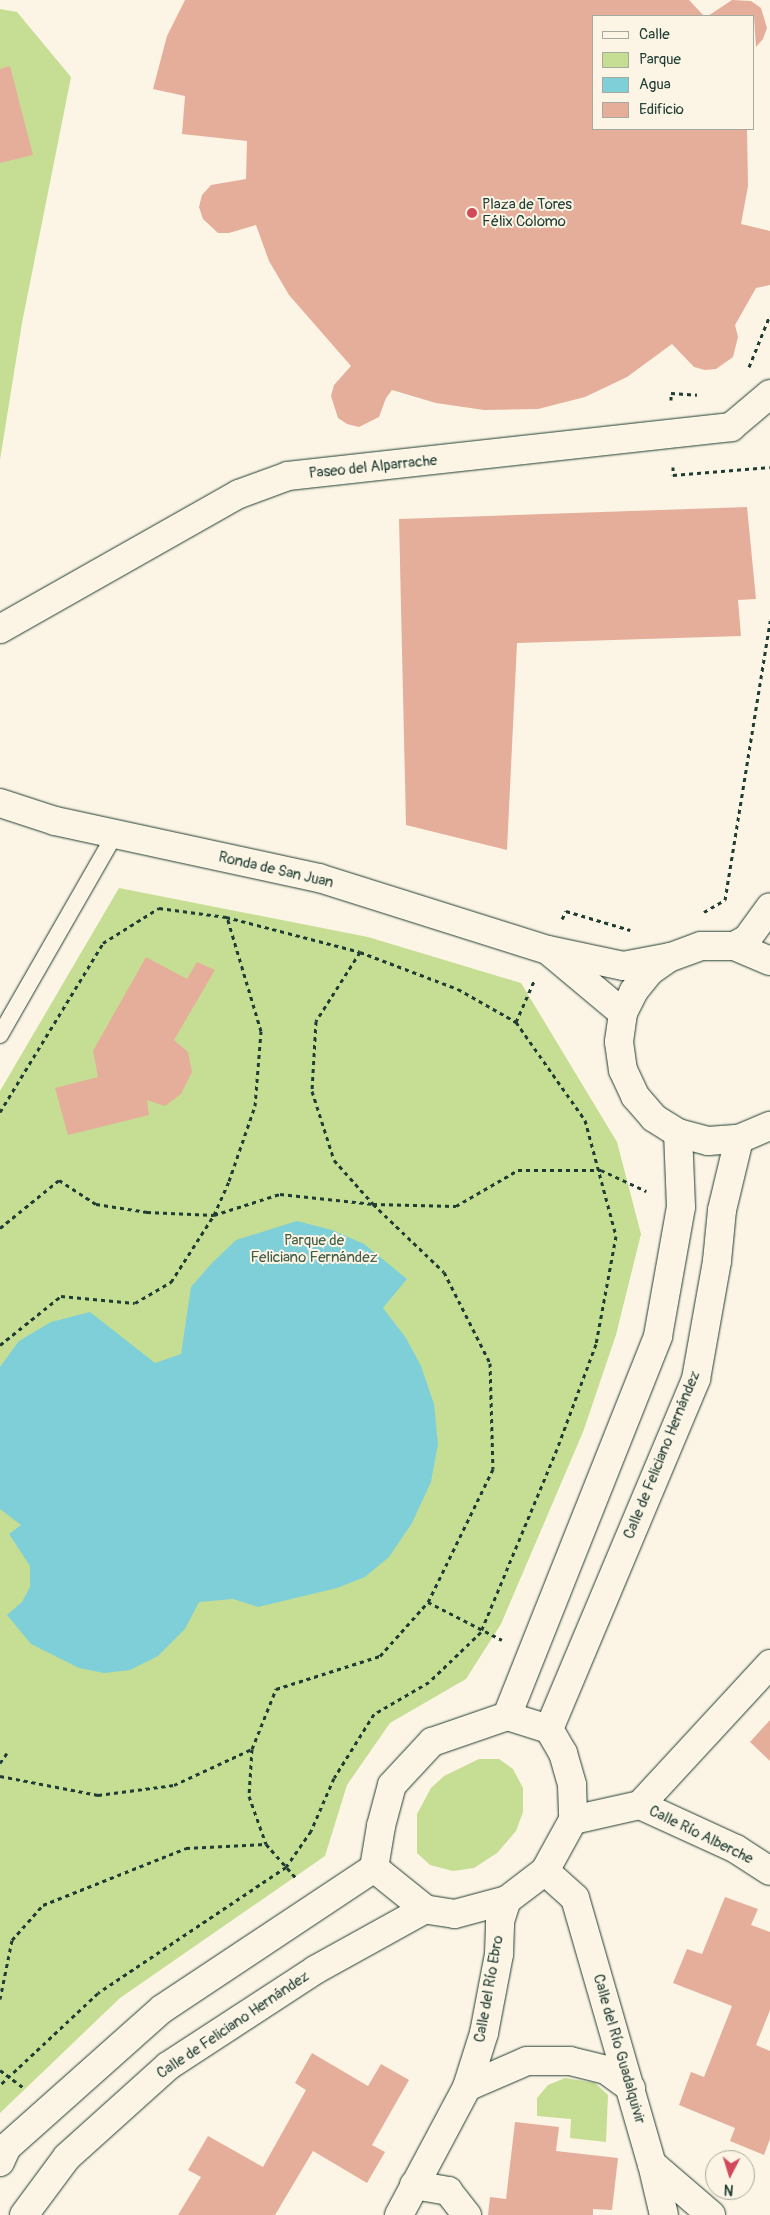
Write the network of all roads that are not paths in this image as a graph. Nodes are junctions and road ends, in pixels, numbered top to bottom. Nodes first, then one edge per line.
1 (770, 394) edge
2 (0, 629) edge
3 (0, 803) edge
4 (115, 834) junction
5 (770, 907) edge
6 (734, 946) junction
7 (548, 950) junction
8 (670, 957) junction
9 (770, 961) edge
10 (6, 1010) edge
11 (624, 1013) junction
12 (0, 1035) edge
13 (770, 1126) edge
14 (678, 1133) junction
15 (739, 1139) junction
16 (770, 1664) edge
17 (507, 1716) junction
18 (549, 1729) junction
19 (640, 1805) junction
20 (573, 1820) junction
21 (374, 1868) junction
22 (545, 1871) junction
23 (770, 1871) edge
24 (507, 1900) junction
25 (425, 1909) junction
26 (467, 2087) junction
27 (631, 2088) junction
28 (0, 2162) edge
29 (652, 2164) junction
30 (414, 2185) junction
31 (24, 2215) edge
32 (398, 2215) edge
33 (467, 2215) edge
34 (664, 2215) edge
35 (712, 2215) edge

1 - 2 street, Paseo del Alparrache
3 - 4 street, Ronda de San Juan
4 - 7 street, Ronda de San Juan
4 - 10 lane
5 - 6 street
6 - 8 street
6 - 9 street
7 - 8 street, Ronda de San Juan
7 - 11 street, Ronda de San Juan
8 - 11 street
10 - 12 lane
11 - 14 street
13 - 15 street
14 - 15 street
14 - 17 street
15 - 18 street, Calle de Feliciano Hernández
16 - 19 street
17 - 18 street
17 - 21 street
18 - 20 street
19 - 20 street, Calle Río Alberche
19 - 23 street, Calle Río Alberche
20 - 22 street
21 - 25 street
21 - 28 street
22 - 24 street
22 - 27 street, Calle del Río Guadalquivir
24 - 25 street
24 - 26 street, Calle del Río Ebro
25 - 31 street, Calle de Feliciano Hernández
26 - 27 street
26 - 30 street, Calle del Río Ebro
27 - 29 street, Calle del Río Guadalquivir
29 - 34 street, Calle del Río Guadalquivir
29 - 35 street
30 - 32 street, Calle del Río Ebro
30 - 33 street

